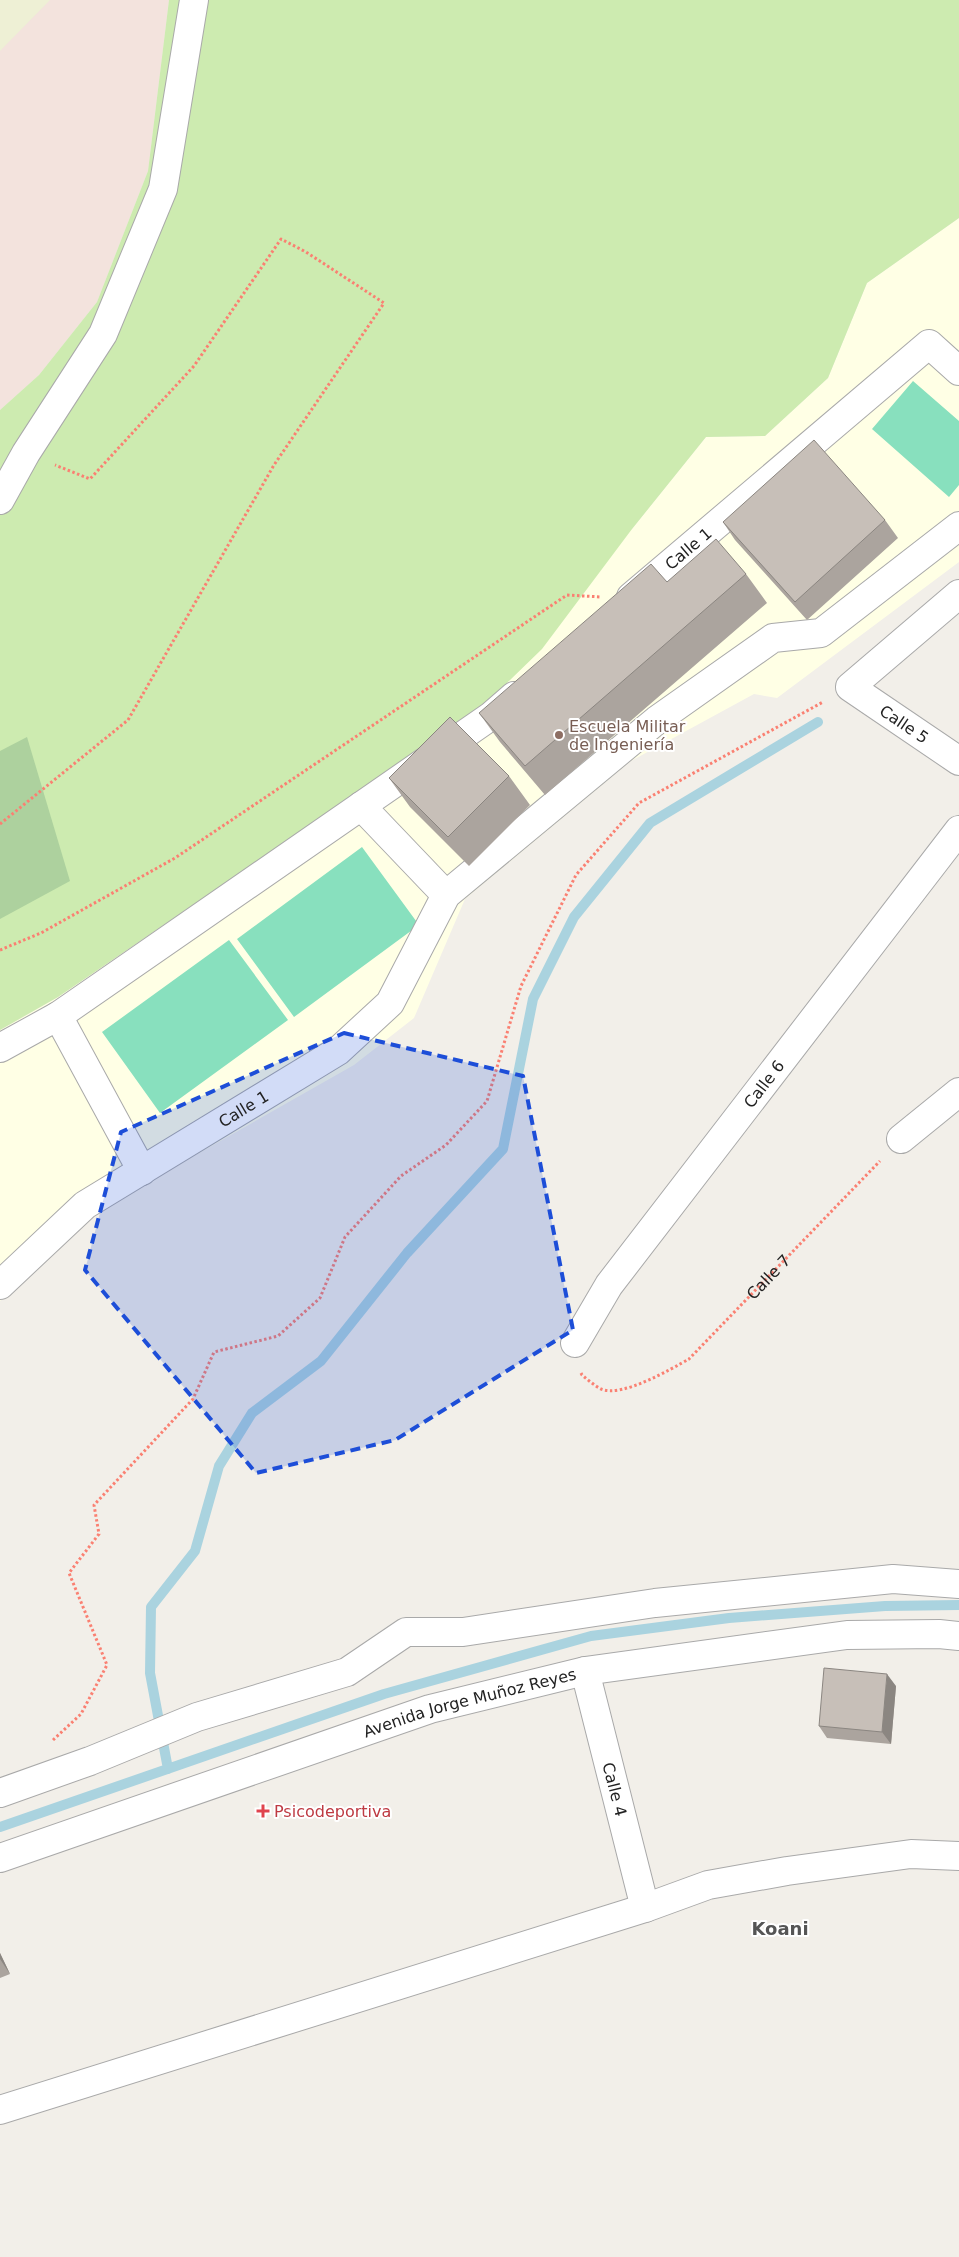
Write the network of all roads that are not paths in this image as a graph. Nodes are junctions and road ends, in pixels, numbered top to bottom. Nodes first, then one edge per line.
1 (194, 0) edge
2 (959, 371) edge
3 (0, 500) edge
4 (959, 526) edge
5 (959, 594) edge
6 (621, 605) edge
7 (534, 679) edge
8 (959, 761) edge
9 (361, 806) junction
10 (959, 830) edge
11 (446, 895) junction
12 (58, 1016) junction
13 (0, 1048) edge
14 (959, 1092) edge
15 (901, 1139) road end
16 (142, 1171) junction
17 (0, 1285) edge
18 (575, 1343) road end
19 (959, 1584) edge
20 (959, 1636) edge
21 (584, 1671) junction
22 (0, 1793) edge
23 (959, 1856) edge
24 (0, 1858) edge
25 (645, 1908) junction
26 (0, 2110) edge

1 - 3 street
2 - 6 street, Calle 1
4 - 11 street, Calle 1
5 - 8 street, Calle 5
7 - 9 street
9 - 11 street
9 - 12 street
10 - 18 street, Calle 6
11 - 16 street, Calle 1
12 - 13 street
12 - 16 street
14 - 15 street
16 - 17 street, Calle 1
19 - 22 street
20 - 21 street, Avenida Jorge Muñoz Reyes
21 - 24 street, Avenida Jorge Muñoz Reyes
21 - 25 street, Calle 4
23 - 25 street
25 - 26 street

